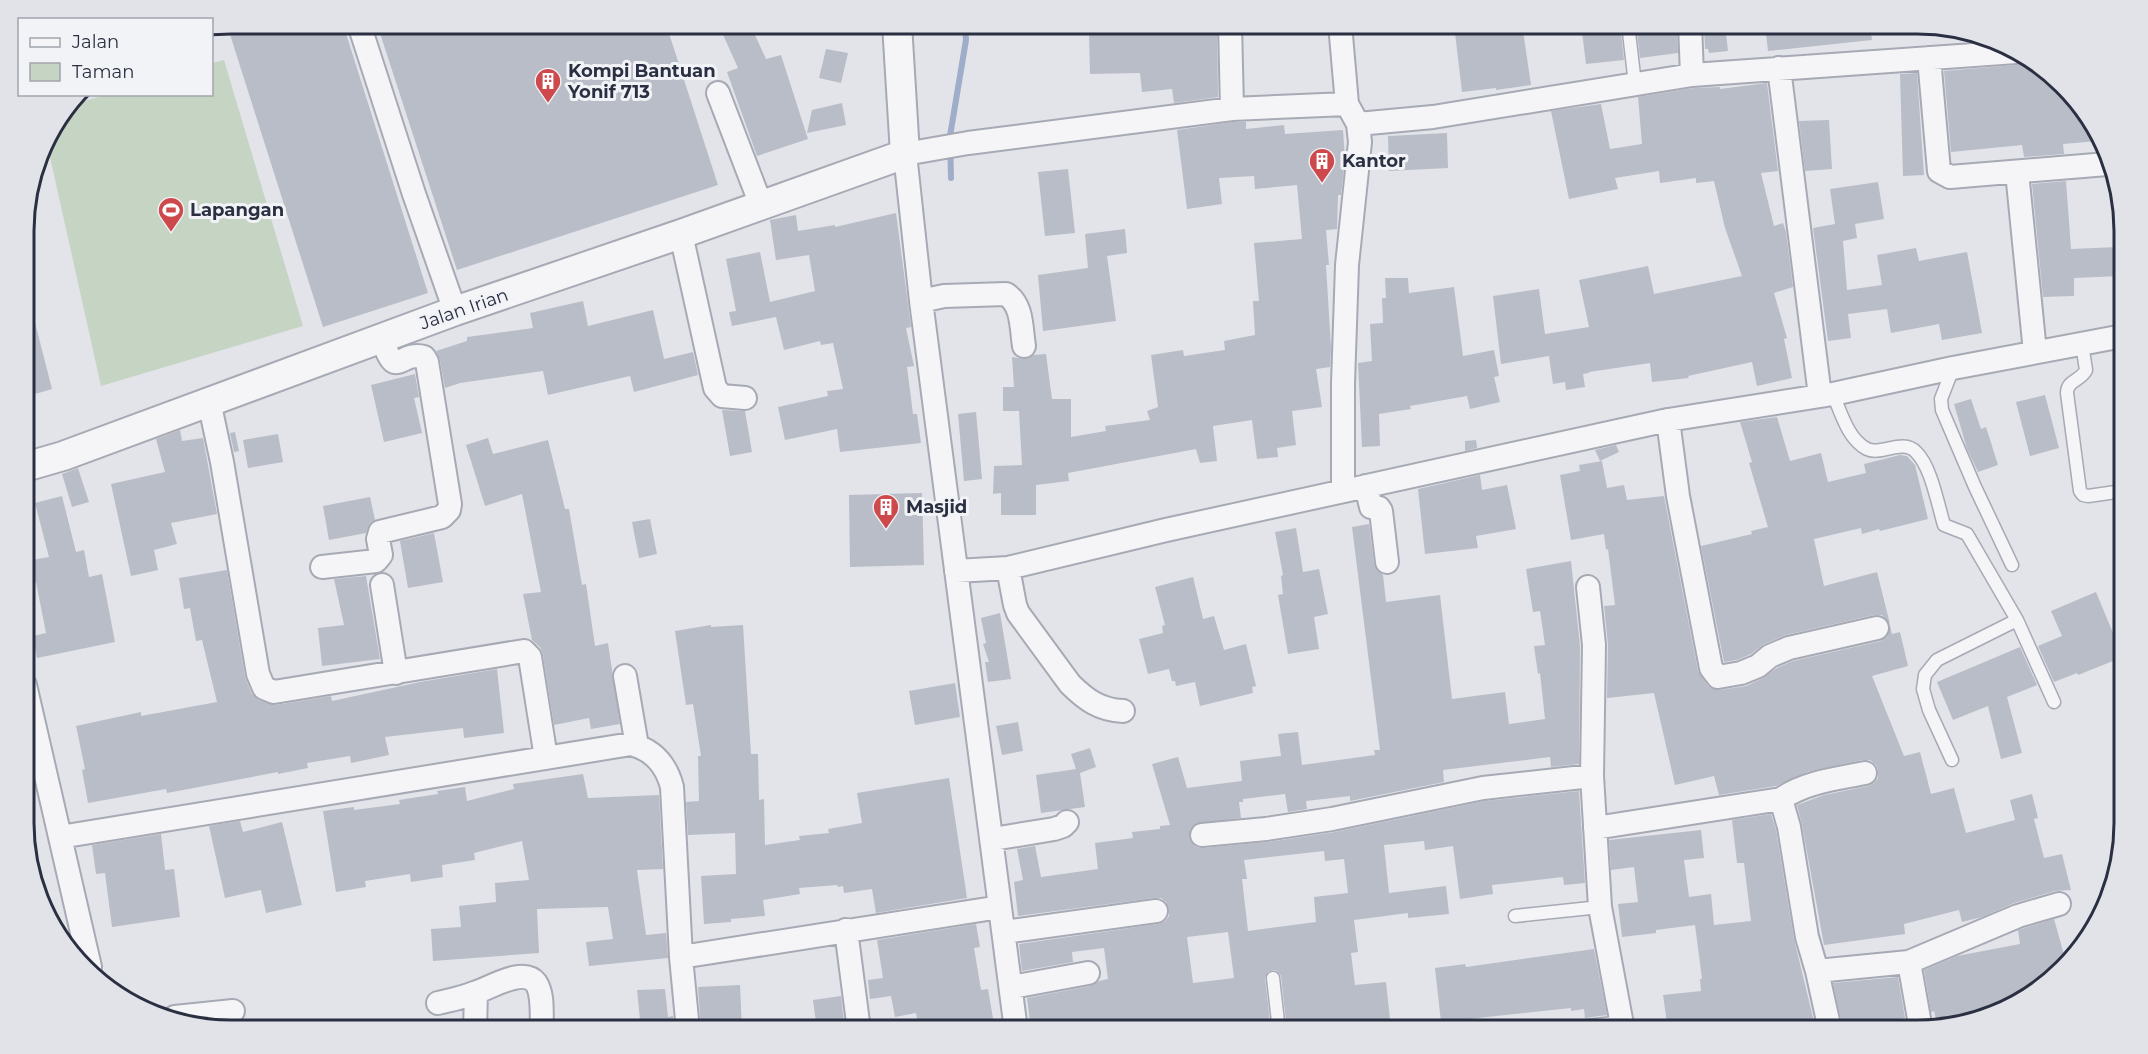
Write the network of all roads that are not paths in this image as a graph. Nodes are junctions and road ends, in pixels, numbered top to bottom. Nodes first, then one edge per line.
1 (362, 34) edge
2 (899, 34) edge
3 (1230, 34) edge
4 (1341, 34) edge
5 (1629, 34) edge
6 (1690, 34) edge
7 (1976, 46) edge
8 (1929, 58) junction
9 (1779, 68) junction
10 (1692, 75) junction
11 (1635, 84) junction
12 (718, 93) dead end
13 (1232, 109) junction
14 (1352, 114) junction
15 (918, 151) junction
16 (2102, 164) edge
17 (2017, 172) junction
18 (761, 206) junction
19 (681, 234) junction
20 (921, 301) junction
21 (455, 311) junction
22 (382, 338) junction
23 (2114, 338) edge
24 (2082, 344) junction
25 (1024, 346) dead end
26 (2035, 352) junction
27 (1953, 368) junction
28 (1827, 395) junction
29 (745, 398) dead end
30 (209, 401) junction
31 (1668, 420) junction
32 (35, 464) edge
33 (1366, 486) junction
34 (1343, 491) junction
35 (2114, 492) edge
36 (1387, 562) dead end
37 (2012, 566) dead end
38 (322, 567) dead end
39 (1004, 568) junction
40 (963, 570) junction
41 (381, 585) dead end
42 (1588, 587) dead end
43 (2017, 620) junction
44 (1877, 628) dead end
45 (396, 674) junction
46 (626, 676) dead end
47 (2054, 702) dead end
48 (1123, 711) dead end
49 (34, 742) edge
50 (636, 746) junction
51 (546, 758) junction
52 (1952, 760) dead end
53 (1865, 773) dead end
54 (1592, 776) junction
55 (1781, 800) junction
56 (1066, 822) dead end
57 (1595, 828) junction
58 (1202, 835) dead end
59 (60, 837) junction
60 (993, 839) junction
61 (2060, 904) dead end
62 (1000, 907) junction
63 (1600, 907) junction
64 (1156, 911) dead end
65 (1515, 916) dead end
66 (846, 930) junction
67 (1004, 932) junction
68 (88, 957) edge
69 (681, 957) junction
70 (1909, 962) junction
71 (1817, 971) junction
72 (1088, 974) dead end
73 (1273, 978) dead end
74 (1012, 987) junction
75 (476, 993) junction
76 (438, 1003) dead end
77 (233, 1011) dead end
78 (192, 1015) edge
79 (1278, 1019) edge
80 (1622, 1019) edge
81 (1828, 1019) edge
82 (1919, 1019) edge
83 (475, 1020) edge
84 (541, 1020) edge
85 (687, 1020) edge
86 (858, 1020) edge
87 (1015, 1020) edge

1 - 21 street
2 - 15 street
3 - 13 street
4 - 14 street
5 - 11 lane
6 - 10 street
7 - 8 street
8 - 9 street
8 - 17 street
9 - 10 street
9 - 28 street
10 - 11 street
11 - 14 street
12 - 18 street
13 - 14 street
13 - 15 street
14 - 34 street
15 - 18 street, Jalan Irian
15 - 20 street
16 - 17 street
17 - 26 street
18 - 19 street, Jalan Irian
19 - 21 street, Jalan Irian
19 - 29 street
20 - 25 street
20 - 40 street
21 - 22 street, Jalan Irian
22 - 30 street, Jalan Irian
22 - 38 street
23 - 24 street
24 - 26 street
24 - 35 lane
26 - 27 street
27 - 28 street
27 - 37 lane
28 - 31 street
28 - 43 lane
30 - 32 street, Jalan Irian
30 - 45 street
31 - 33 street
31 - 44 street
33 - 34 street
33 - 36 street
34 - 39 street
39 - 40 street
39 - 48 street
40 - 60 street
41 - 45 street
42 - 54 street
43 - 47 lane
43 - 52 lane
45 - 51 street
46 - 50 street
49 - 59 street
50 - 51 street
50 - 69 street
51 - 59 street
53 - 55 street
54 - 57 street
54 - 58 street
55 - 57 street
55 - 71 street
56 - 60 street
57 - 63 street
59 - 68 street
60 - 62 street
61 - 70 street
62 - 66 street
62 - 67 street
63 - 65 lane
63 - 80 street
64 - 67 street
66 - 69 street
66 - 86 street
67 - 74 street
69 - 85 street
70 - 71 street
70 - 82 street
71 - 81 street
72 - 74 street
73 - 79 lane
74 - 87 street
75 - 76 street
75 - 83 street
75 - 84 street
77 - 78 street

